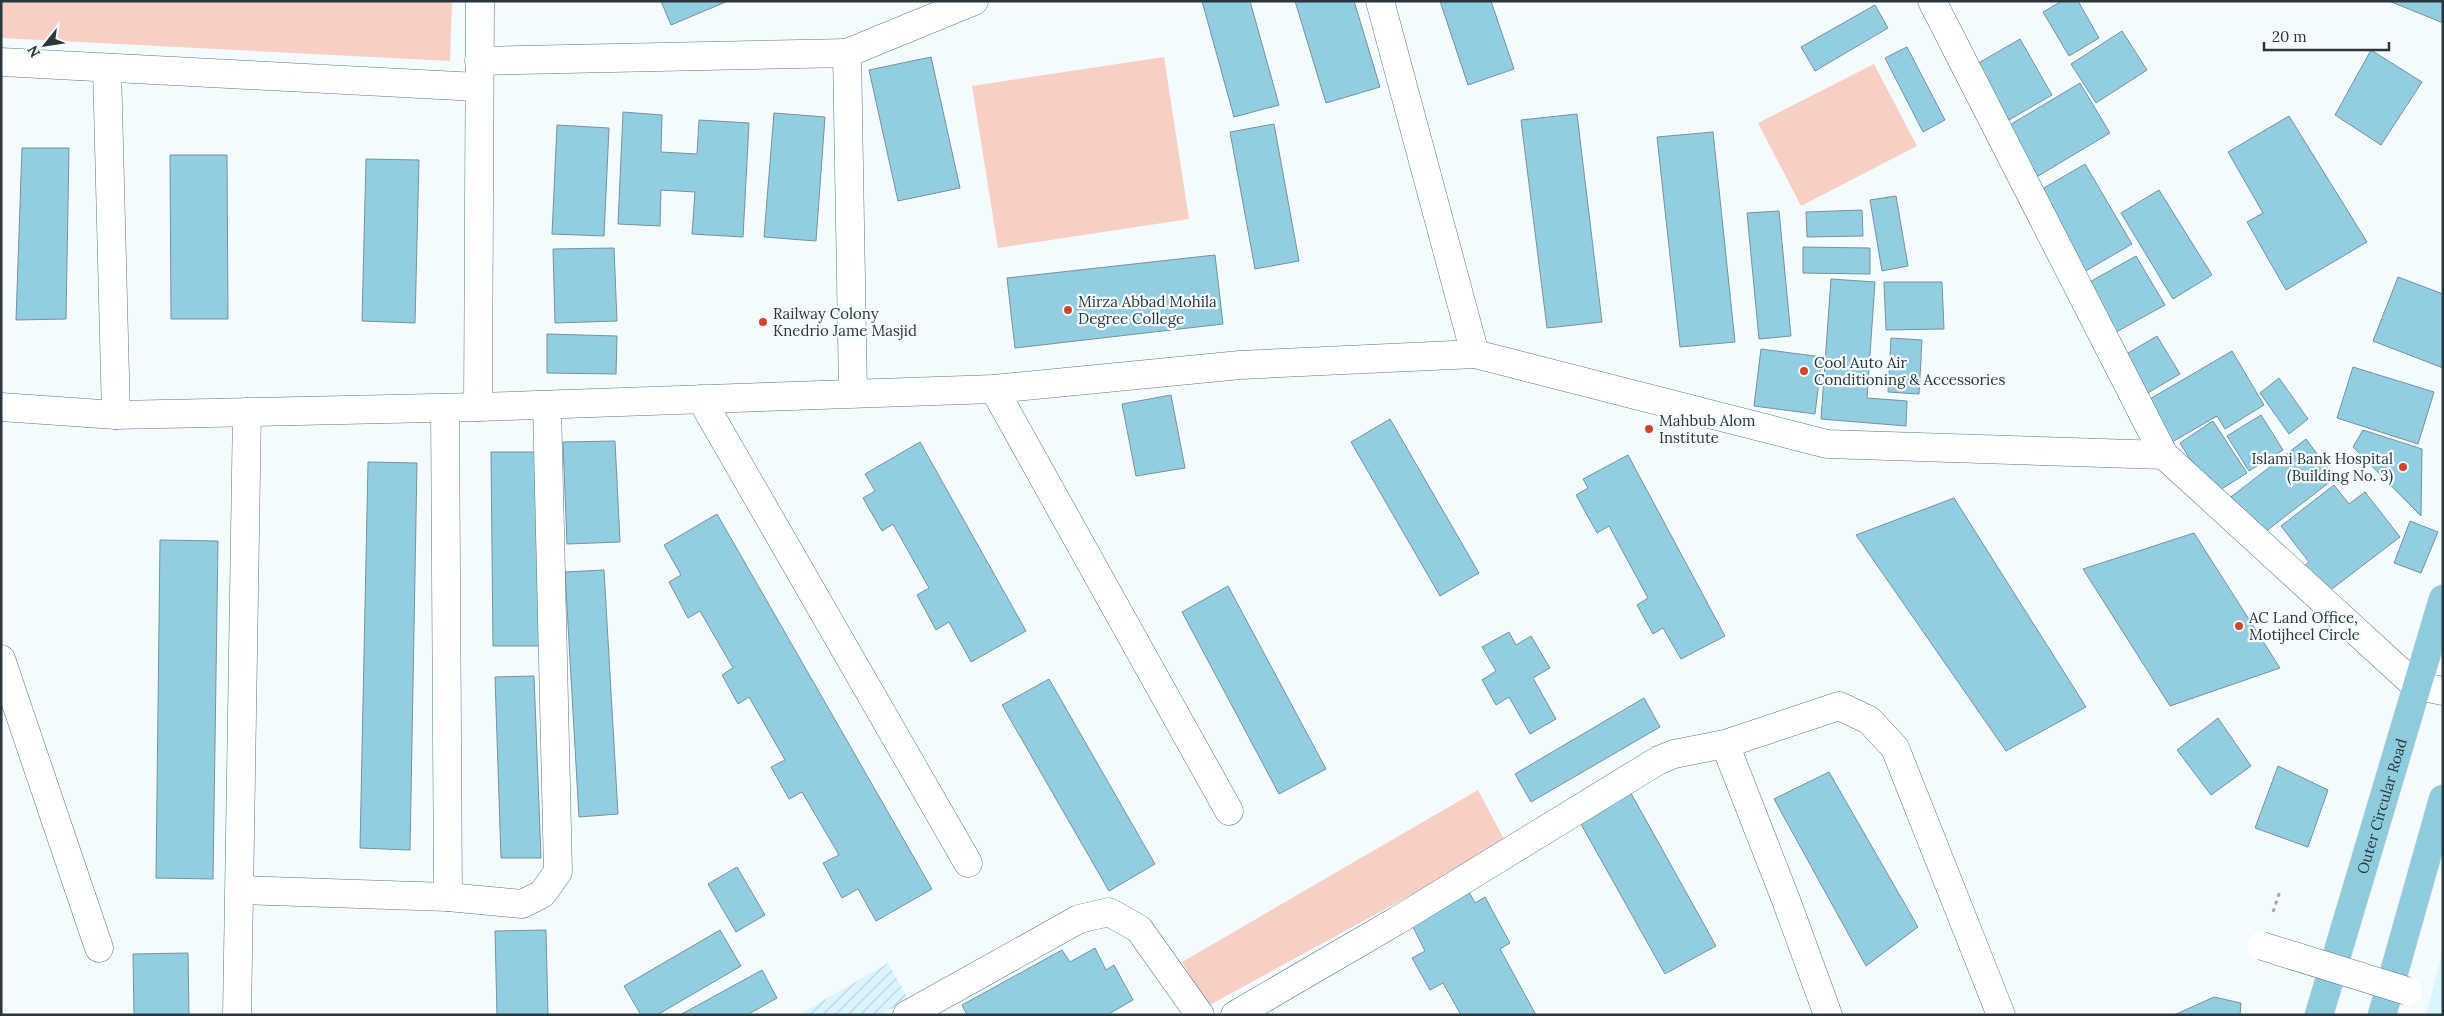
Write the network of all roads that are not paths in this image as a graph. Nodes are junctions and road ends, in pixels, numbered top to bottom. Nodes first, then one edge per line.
1 (480, 1) edge
2 (974, 1) edge
3 (1380, 1) edge
4 (1932, 1) edge
5 (847, 54) junction
6 (1, 62) edge
7 (107, 68) junction
8 (478, 74) junction
9 (1475, 354) junction
10 (994, 388) junction
11 (853, 393) junction
12 (701, 399) junction
13 (547, 405) junction
14 (1, 407) edge
15 (478, 407) junction
16 (445, 408) junction
17 (247, 412) junction
18 (116, 415) junction
19 (2164, 455) junction
20 (2443, 599) edge
21 (1, 659) edge
22 (2416, 685) junction
23 (2443, 691) edge
24 (1725, 744) junction
25 (2443, 800) edge
26 (1229, 811) dead end
27 (968, 862) dead end
28 (240, 890) junction
29 (448, 897) junction
30 (2262, 946) dead end
31 (99, 948) dead end
32 (2407, 991) dead end
33 (237, 1015) edge
34 (907, 1015) edge
35 (1200, 1015) edge
36 (1235, 1015) edge
37 (1828, 1015) edge
38 (2001, 1015) edge
39 (2319, 1015) edge
40 (2382, 1015) edge

1 - 8 street
2 - 5 street
3 - 9 street
4 - 19 street
5 - 8 street
5 - 11 street
6 - 7 street
7 - 8 street
7 - 18 street
8 - 15 street
9 - 10 street
9 - 19 street
10 - 11 street
10 - 26 street
11 - 12 street
12 - 13 street
12 - 27 street
13 - 15 street
13 - 29 street
14 - 18 street
15 - 16 street
16 - 17 street
16 - 29 street
17 - 18 street
17 - 28 street
19 - 22 street
20 - 22 main road, Outer Circular Road
21 - 31 street
22 - 23 street
22 - 39 main road, Outer Circular Road
24 - 36 street
24 - 37 street
24 - 38 street
25 - 40 main road
28 - 29 street
28 - 33 street
30 - 32 street, bridge
34 - 35 street

